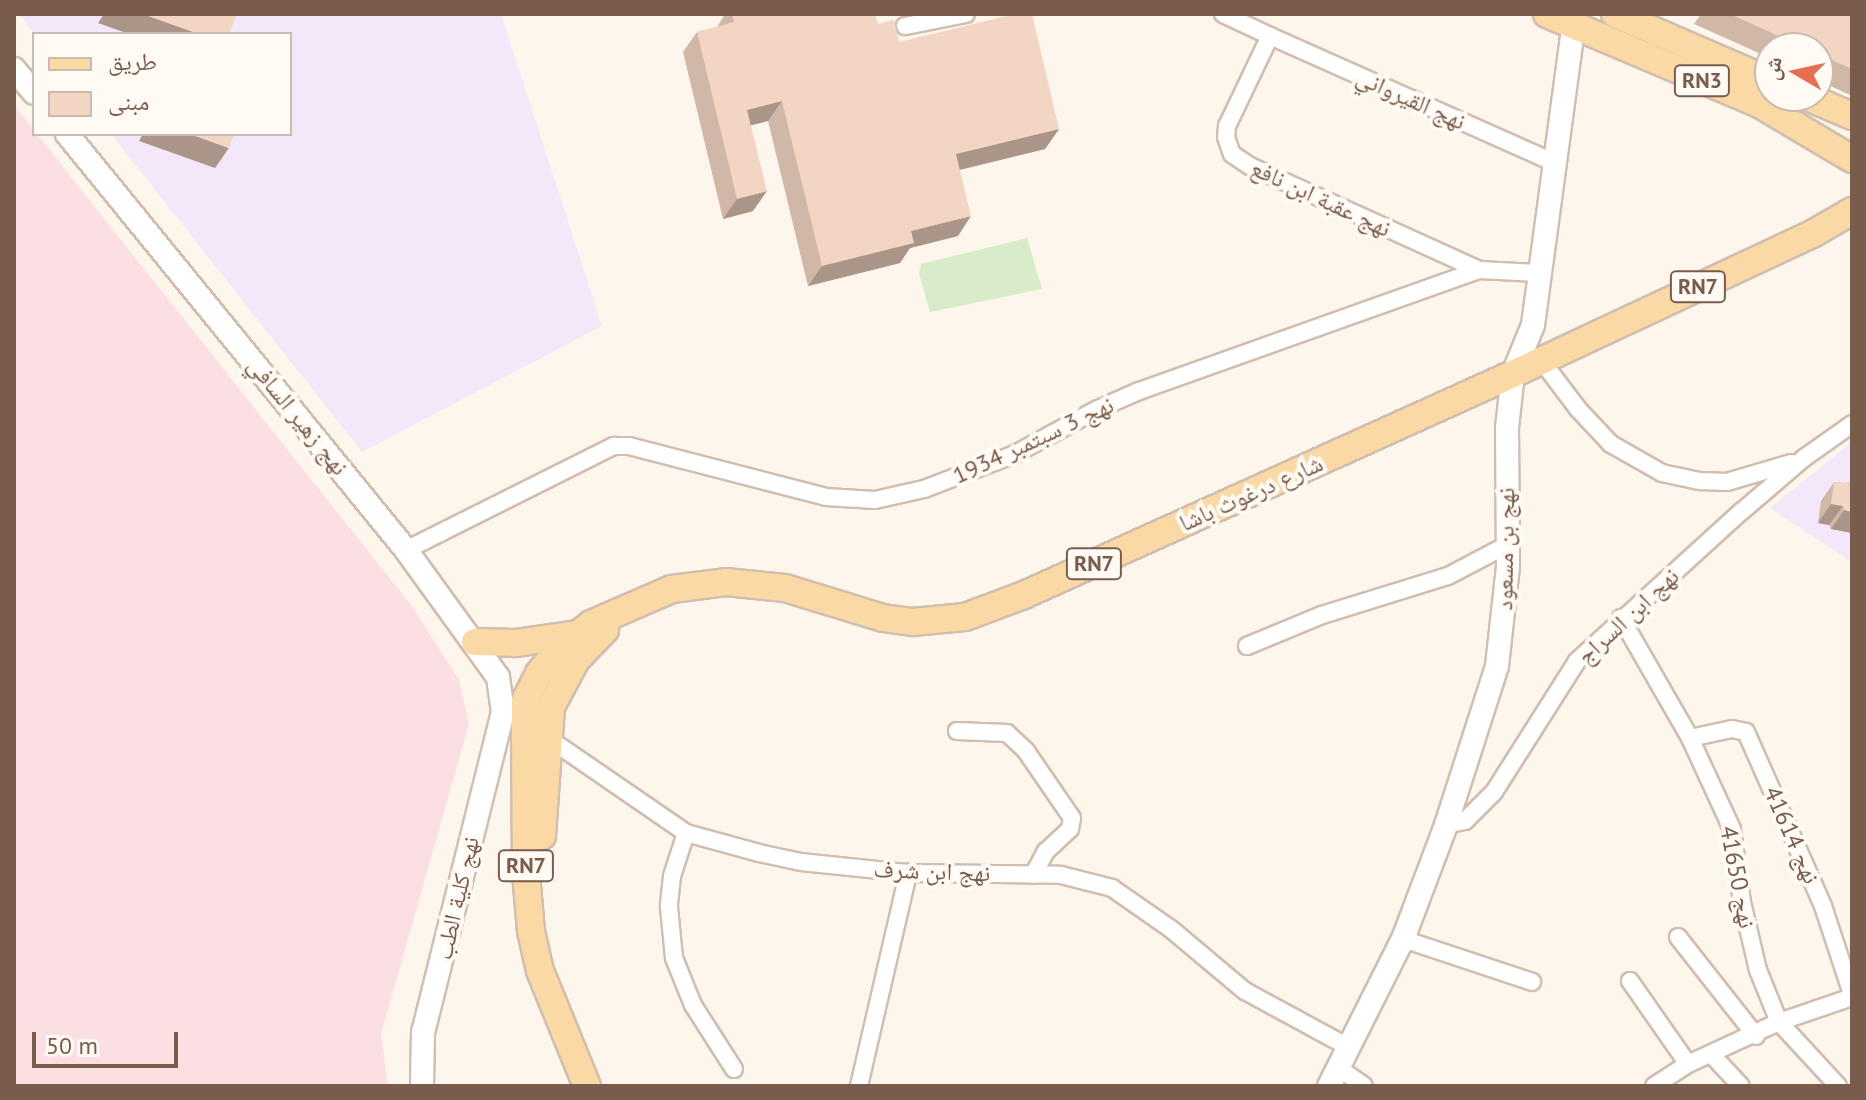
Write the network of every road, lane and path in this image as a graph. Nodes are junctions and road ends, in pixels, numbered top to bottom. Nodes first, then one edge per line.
1 (966, 14) edge
2 (1223, 14) edge
3 (1547, 14) edge
4 (1622, 17) edge
5 (905, 26) dead end
6 (1573, 28) junction
7 (1270, 36) junction
8 (1620, 47) junction
9 (14, 69) edge
10 (1754, 87) edge
11 (1754, 89) edge
12 (32, 91) edge
13 (1791, 112) edge
14 (1800, 112) edge
15 (69, 136) edge
16 (1852, 141) edge
17 (1852, 159) edge
18 (1553, 162) junction
19 (1852, 211) edge
20 (1479, 270) junction
21 (1538, 273) junction
22 (1541, 360) junction
23 (1513, 374) junction
24 (1852, 424) edge
25 (1804, 458) junction
26 (1507, 545) junction
27 (406, 550) junction
28 (624, 610) junction
29 (1621, 618) junction
30 (578, 634) junction
31 (475, 642) junction
32 (1247, 646) dead end
33 (525, 724) junction
34 (957, 731) dead end
35 (1690, 738) junction
36 (1446, 825) junction
37 (686, 833) junction
38 (908, 873) junction
39 (1033, 875) junction
40 (1678, 937) dead end
41 (1403, 939) junction
42 (1630, 981) dead end
43 (1532, 982) dead end
44 (1852, 996) edge
45 (1779, 1022) junction
46 (1756, 1036) junction
47 (1350, 1048) junction
48 (1712, 1055) junction
49 (1688, 1064) junction
50 (734, 1069) dead end
51 (1335, 1078) edge
52 (422, 1086) edge
53 (587, 1086) edge
54 (859, 1086) edge
55 (1364, 1086) edge
56 (1654, 1086) edge
57 (1741, 1086) edge
58 (1838, 1086) edge

1 - 5 street
2 - 7 street
3 - 6 main road, RN3
4 - 8 main road
4 - 10 main road, RN3
6 - 8 main road, RN3
6 - 18 street, نهج بن مسعود
7 - 18 street, نهج القيرواني
7 - 20 street, نهج عقبة ابن نافع
8 - 11 main road, RN3
9 - 12 street
13 - 17 main road, RN3
14 - 16 main road
15 - 27 street, نهج زهير السافي
18 - 21 street, نهج بن مسعود
19 - 22 main road, شارع درغوث باشا / RN7
20 - 21 street, نهج عقبة ابن نافع
20 - 27 street, نهج 3 سبتمبر 1934
21 - 23 street, نهج بن مسعود
22 - 23 main road, شارع درغوث باشا / RN7
22 - 25 street, نهج ابن السراج
23 - 26 street, نهج بن مسعود
23 - 28 main road, شارع درغوث باشا / RN7
24 - 25 street, نهج ابن السراج
25 - 29 street, نهج ابن السراج
26 - 32 street
26 - 36 street, نهج بن مسعود
27 - 31 street, نهج زهير السافي
28 - 30 main road, شارع درغوث باشا / RN7
28 - 33 main road, شارع درغوث باشا / RN7
29 - 35 street, نهج 41650
29 - 36 street, نهج ابن السراج
30 - 31 main road
30 - 33 main road, شارع درغوث باشا / RN7
31 - 33 street, نهج زهير السافي
33 - 37 street, نهج ابن شرف
33 - 52 street, نهج كلية الطب
33 - 53 main road, RN7
34 - 39 street
35 - 44 street, نهج 41614
35 - 45 street, نهج 41650
36 - 41 street, نهج بن مسعود
37 - 38 street, نهج ابن شرف
37 - 50 street
38 - 39 street, نهج ابن شرف
38 - 54 street
39 - 47 street, نهج ابن شرف
40 - 46 street
41 - 43 street
41 - 47 street, نهج بن مسعود
42 - 49 street
44 - 45 street
45 - 46 street
45 - 58 street, نهج 41650
46 - 48 street
47 - 51 street, نهج بن مسعود
48 - 49 street
48 - 57 street
49 - 56 street
51 - 55 street

